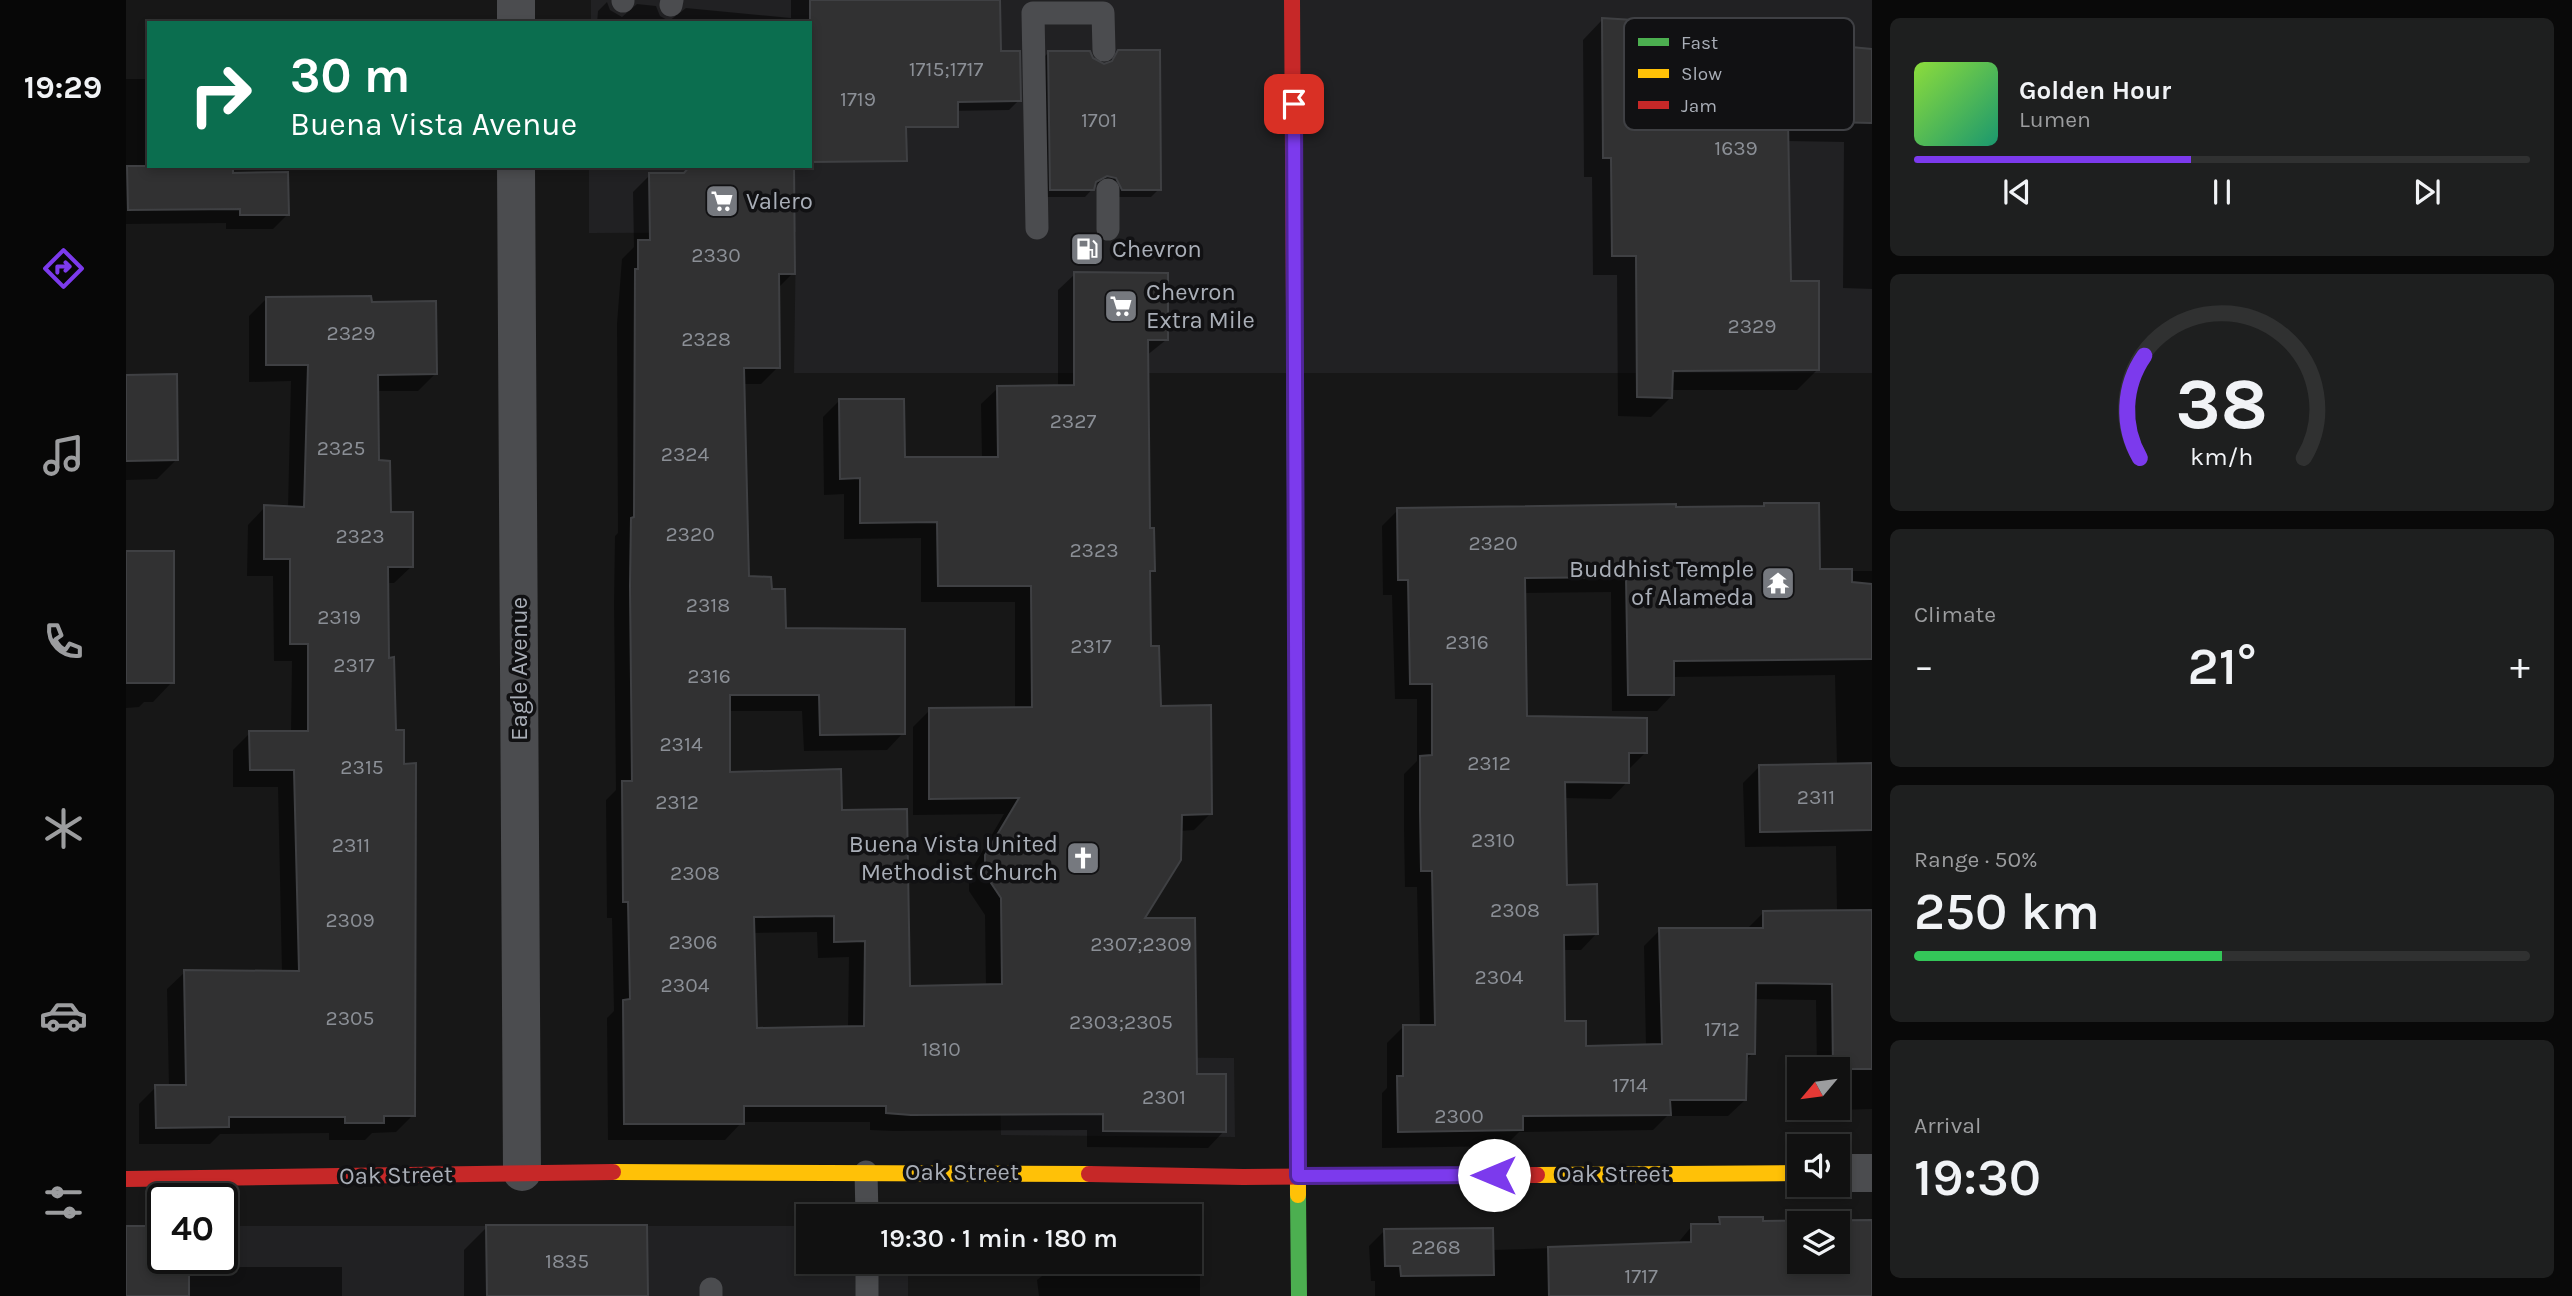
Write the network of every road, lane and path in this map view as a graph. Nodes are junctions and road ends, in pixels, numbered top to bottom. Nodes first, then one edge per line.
1 (516, 0) edge
2 (1293, 0) edge
3 (516, 21) edge
4 (1104, 50) dead end
5 (516, 168) edge
6 (1108, 190) dead end
7 (1037, 228) dead end
8 (1108, 229) dead end
9 (866, 1171) junction
10 (522, 1172) junction
11 (1787, 1173) edge
12 (1850, 1173) edge
13 (1872, 1173) edge
14 (1298, 1176) junction
15 (126, 1179) edge
16 (867, 1204) edge
17 (867, 1274) edge
18 (867, 1296) edge
19 (1299, 1296) edge

1 - 3 street
2 - 14 street
4 - 7 lane
5 - 10 street, Eagle Avenue
6 - 8 lane
9 - 10 street, Oak Street
9 - 14 street, Oak Street
9 - 16 lane
10 - 15 street, Oak Street
11 - 14 street, Oak Street
12 - 13 street
14 - 19 street
17 - 18 lane

